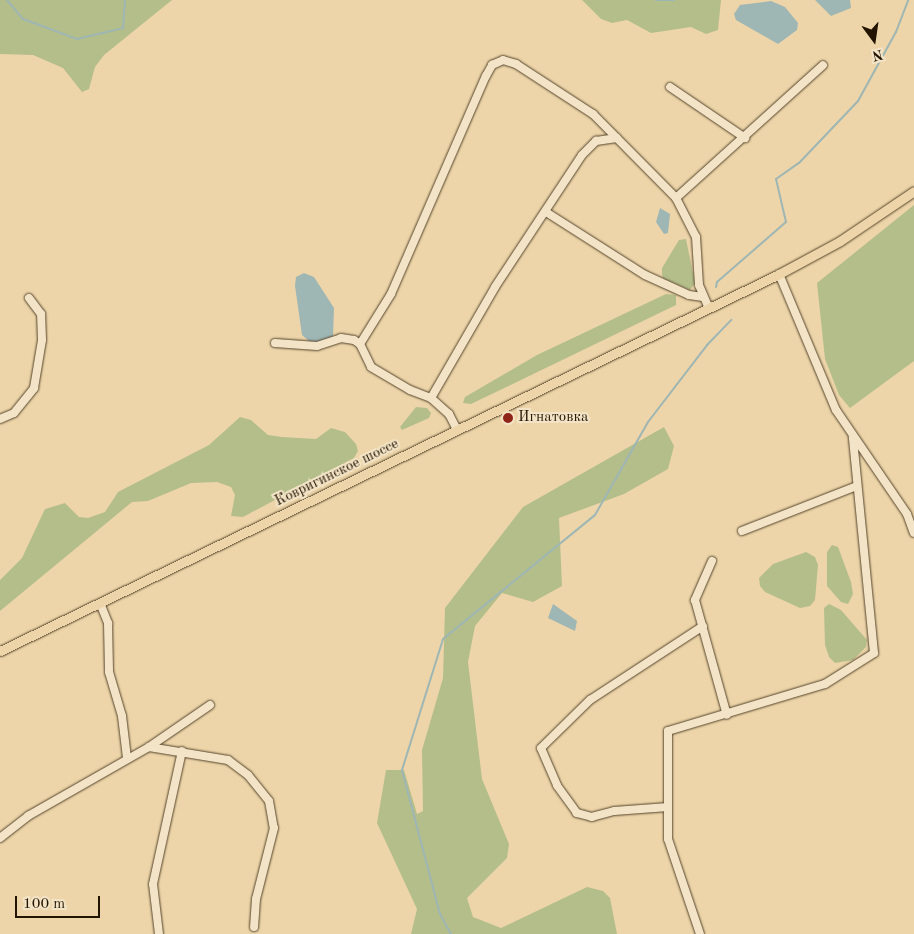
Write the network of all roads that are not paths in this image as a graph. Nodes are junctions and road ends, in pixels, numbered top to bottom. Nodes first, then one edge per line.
1 (823, 65) dead end
2 (670, 87) dead end
3 (617, 138) junction
4 (745, 138) junction
5 (914, 191) edge
6 (676, 198) junction
7 (546, 212) junction
8 (779, 274) junction
9 (703, 297) junction
10 (29, 298) dead end
11 (708, 306) junction
12 (275, 343) dead end
13 (360, 344) junction
14 (431, 398) junction
15 (0, 419) edge
16 (457, 430) junction
17 (853, 437) junction
18 (857, 486) junction
19 (910, 514) edge
20 (742, 531) dead end
21 (914, 533) edge
22 (712, 561) dead end
23 (100, 603) junction
24 (703, 626) junction
25 (0, 651) edge
26 (210, 704) dead end
27 (727, 715) junction
28 (148, 747) junction
29 (182, 751) junction
30 (127, 758) junction
31 (668, 807) junction
32 (0, 838) edge
33 (254, 927) dead end
34 (159, 934) edge
35 (700, 934) edge

1 - 4 street
2 - 4 street
3 - 6 street
3 - 7 street
3 - 13 street
4 - 6 street
5 - 8 main road
6 - 9 street
7 - 9 street
7 - 14 street
8 - 11 main road, Ковригинское шоссе
8 - 17 street
9 - 11 street
10 - 15 street
11 - 16 main road, Ковригинское шоссе
12 - 13 street
13 - 14 street
14 - 16 street
16 - 23 main road, Ковригинское шоссе
17 - 18 street
17 - 19 street
18 - 20 street
18 - 27 street
19 - 21 street
22 - 24 street
23 - 25 main road, Ковригинское шоссе
23 - 30 street
24 - 27 street
24 - 31 street
26 - 28 street
27 - 31 street
28 - 29 street
28 - 30 street
29 - 33 street
29 - 34 street
30 - 32 street
31 - 35 street

